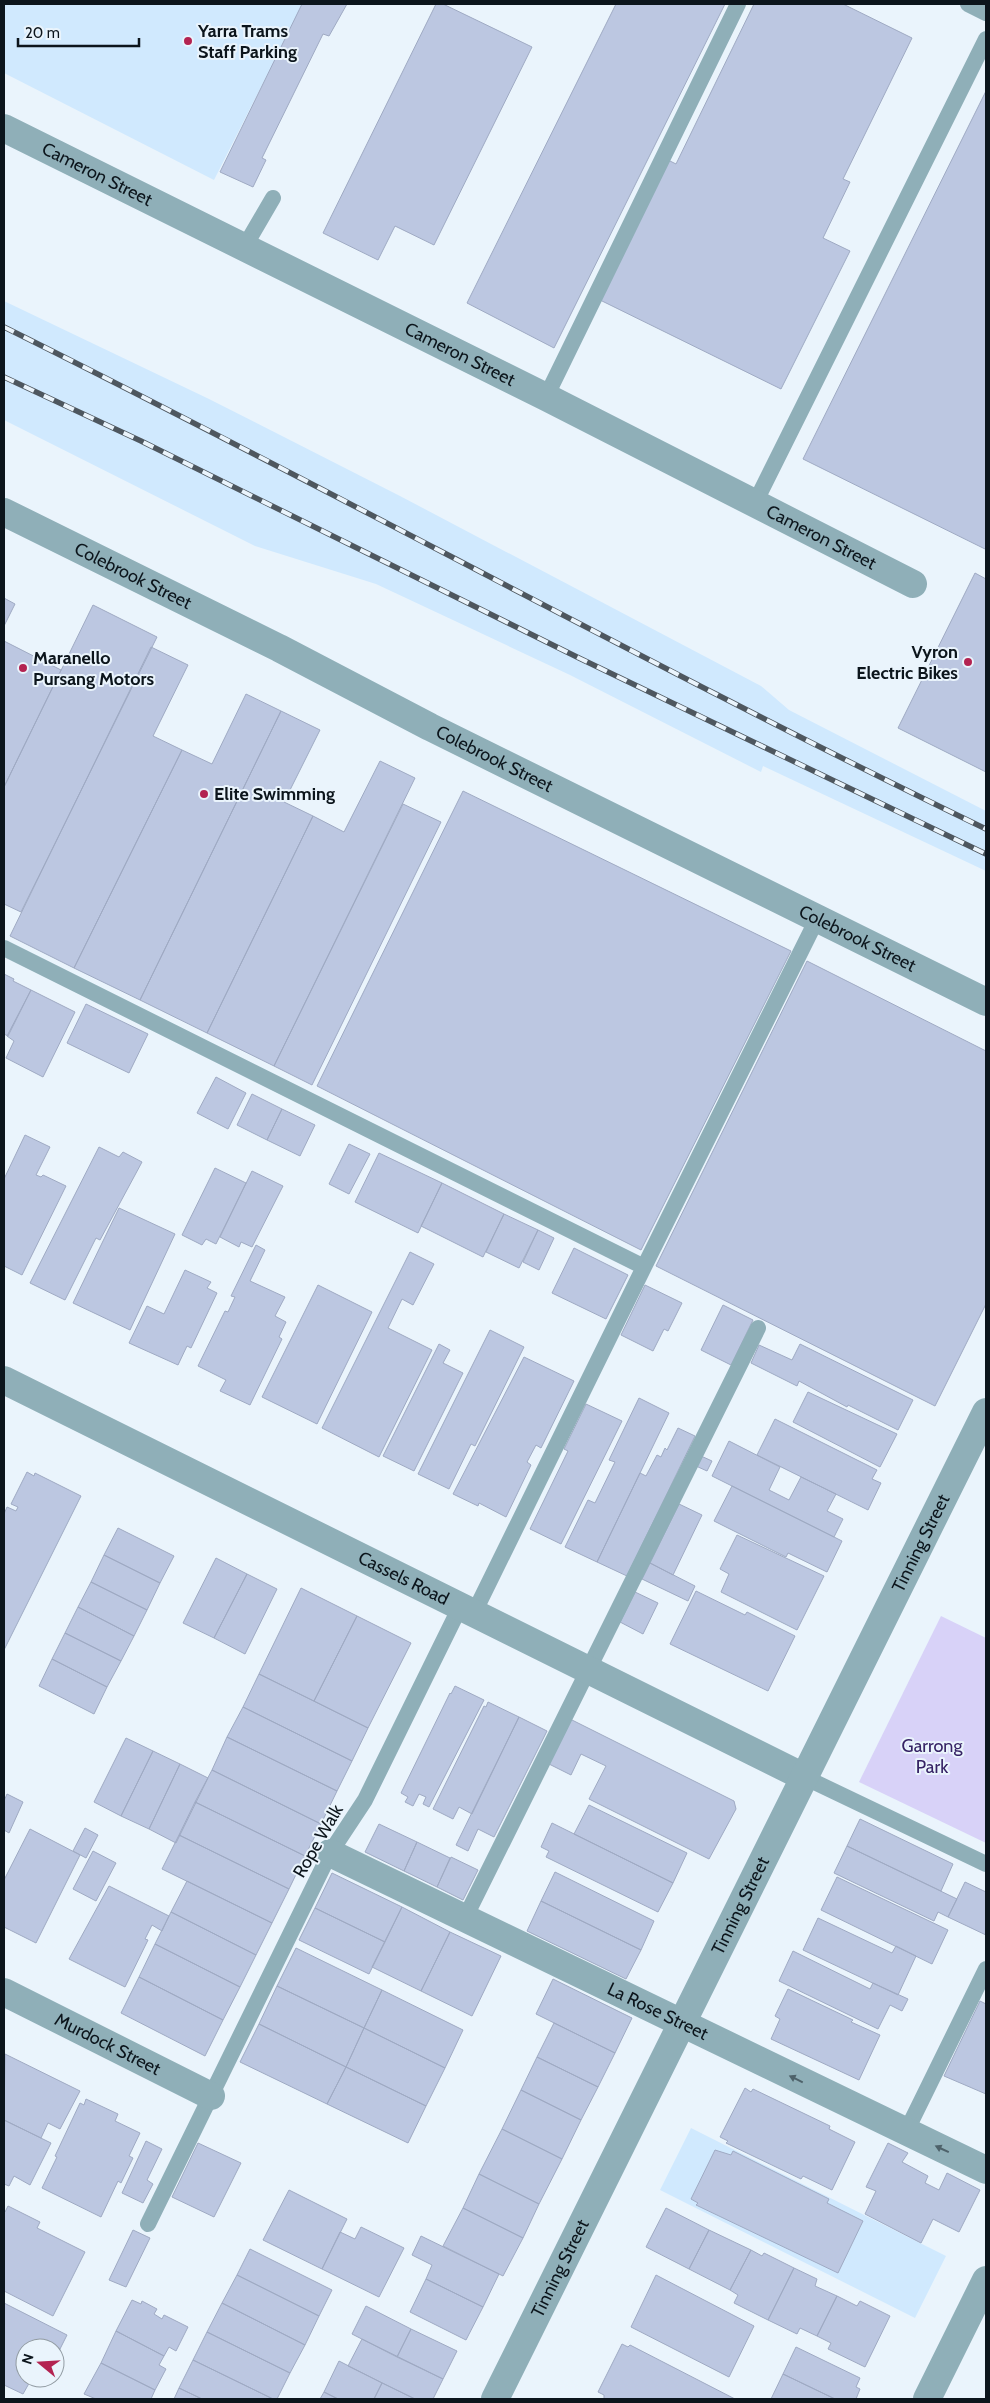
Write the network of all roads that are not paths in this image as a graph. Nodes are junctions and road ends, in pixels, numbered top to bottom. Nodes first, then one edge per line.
1 (738, 4) edge
2 (968, 4) edge
3 (986, 13) edge
4 (986, 39) edge
5 (4, 128) edge
6 (272, 198) dead end
7 (245, 246) junction
8 (546, 397) junction
9 (755, 503) junction
10 (4, 512) edge
11 (913, 584) dead end
12 (817, 919) junction
13 (4, 948) edge
14 (986, 1002) edge
15 (644, 1267) junction
16 (758, 1328) dead end
17 (4, 1380) edge
18 (986, 1412) edge
19 (467, 1610) junction
20 (589, 1670) junction
21 (804, 1777) junction
22 (330, 1853) junction
23 (986, 1864) edge
24 (465, 1918) junction
25 (986, 1969) edge
26 (4, 1992) edge
27 (680, 2024) junction
28 (211, 2096) junction
29 (906, 2132) junction
30 (986, 2170) edge
31 (148, 2224) dead end
32 (986, 2280) edge
33 (495, 2399) edge
34 (927, 2399) edge

1 - 8 lane
2 - 3 lane
4 - 9 lane
5 - 7 street, Cameron Street
6 - 7 lane
7 - 8 street, Cameron Street
8 - 9 street, Cameron Street
9 - 11 street, Cameron Street
10 - 12 street, Colebrook Street
12 - 14 street, Colebrook Street
12 - 15 lane, Rope Walk
13 - 15 lane
15 - 19 lane, Rope Walk
16 - 20 lane
17 - 19 street, Cassels Road
18 - 21 street, Tinning Street
19 - 20 street, Cassels Road
19 - 22 lane, Rope Walk
20 - 21 street, Cassels Road
20 - 24 lane
21 - 23 lane
21 - 27 street, Tinning Street
22 - 24 street, La Rose Street
22 - 28 lane, Rope Walk
24 - 27 street, La Rose Street
25 - 29 lane
26 - 28 street, Murdock Street
29 -> 27 street, La Rose Street
27 - 33 street, Tinning Street
28 - 31 lane, Rope Walk
30 -> 29 street, La Rose Street
32 - 34 street

